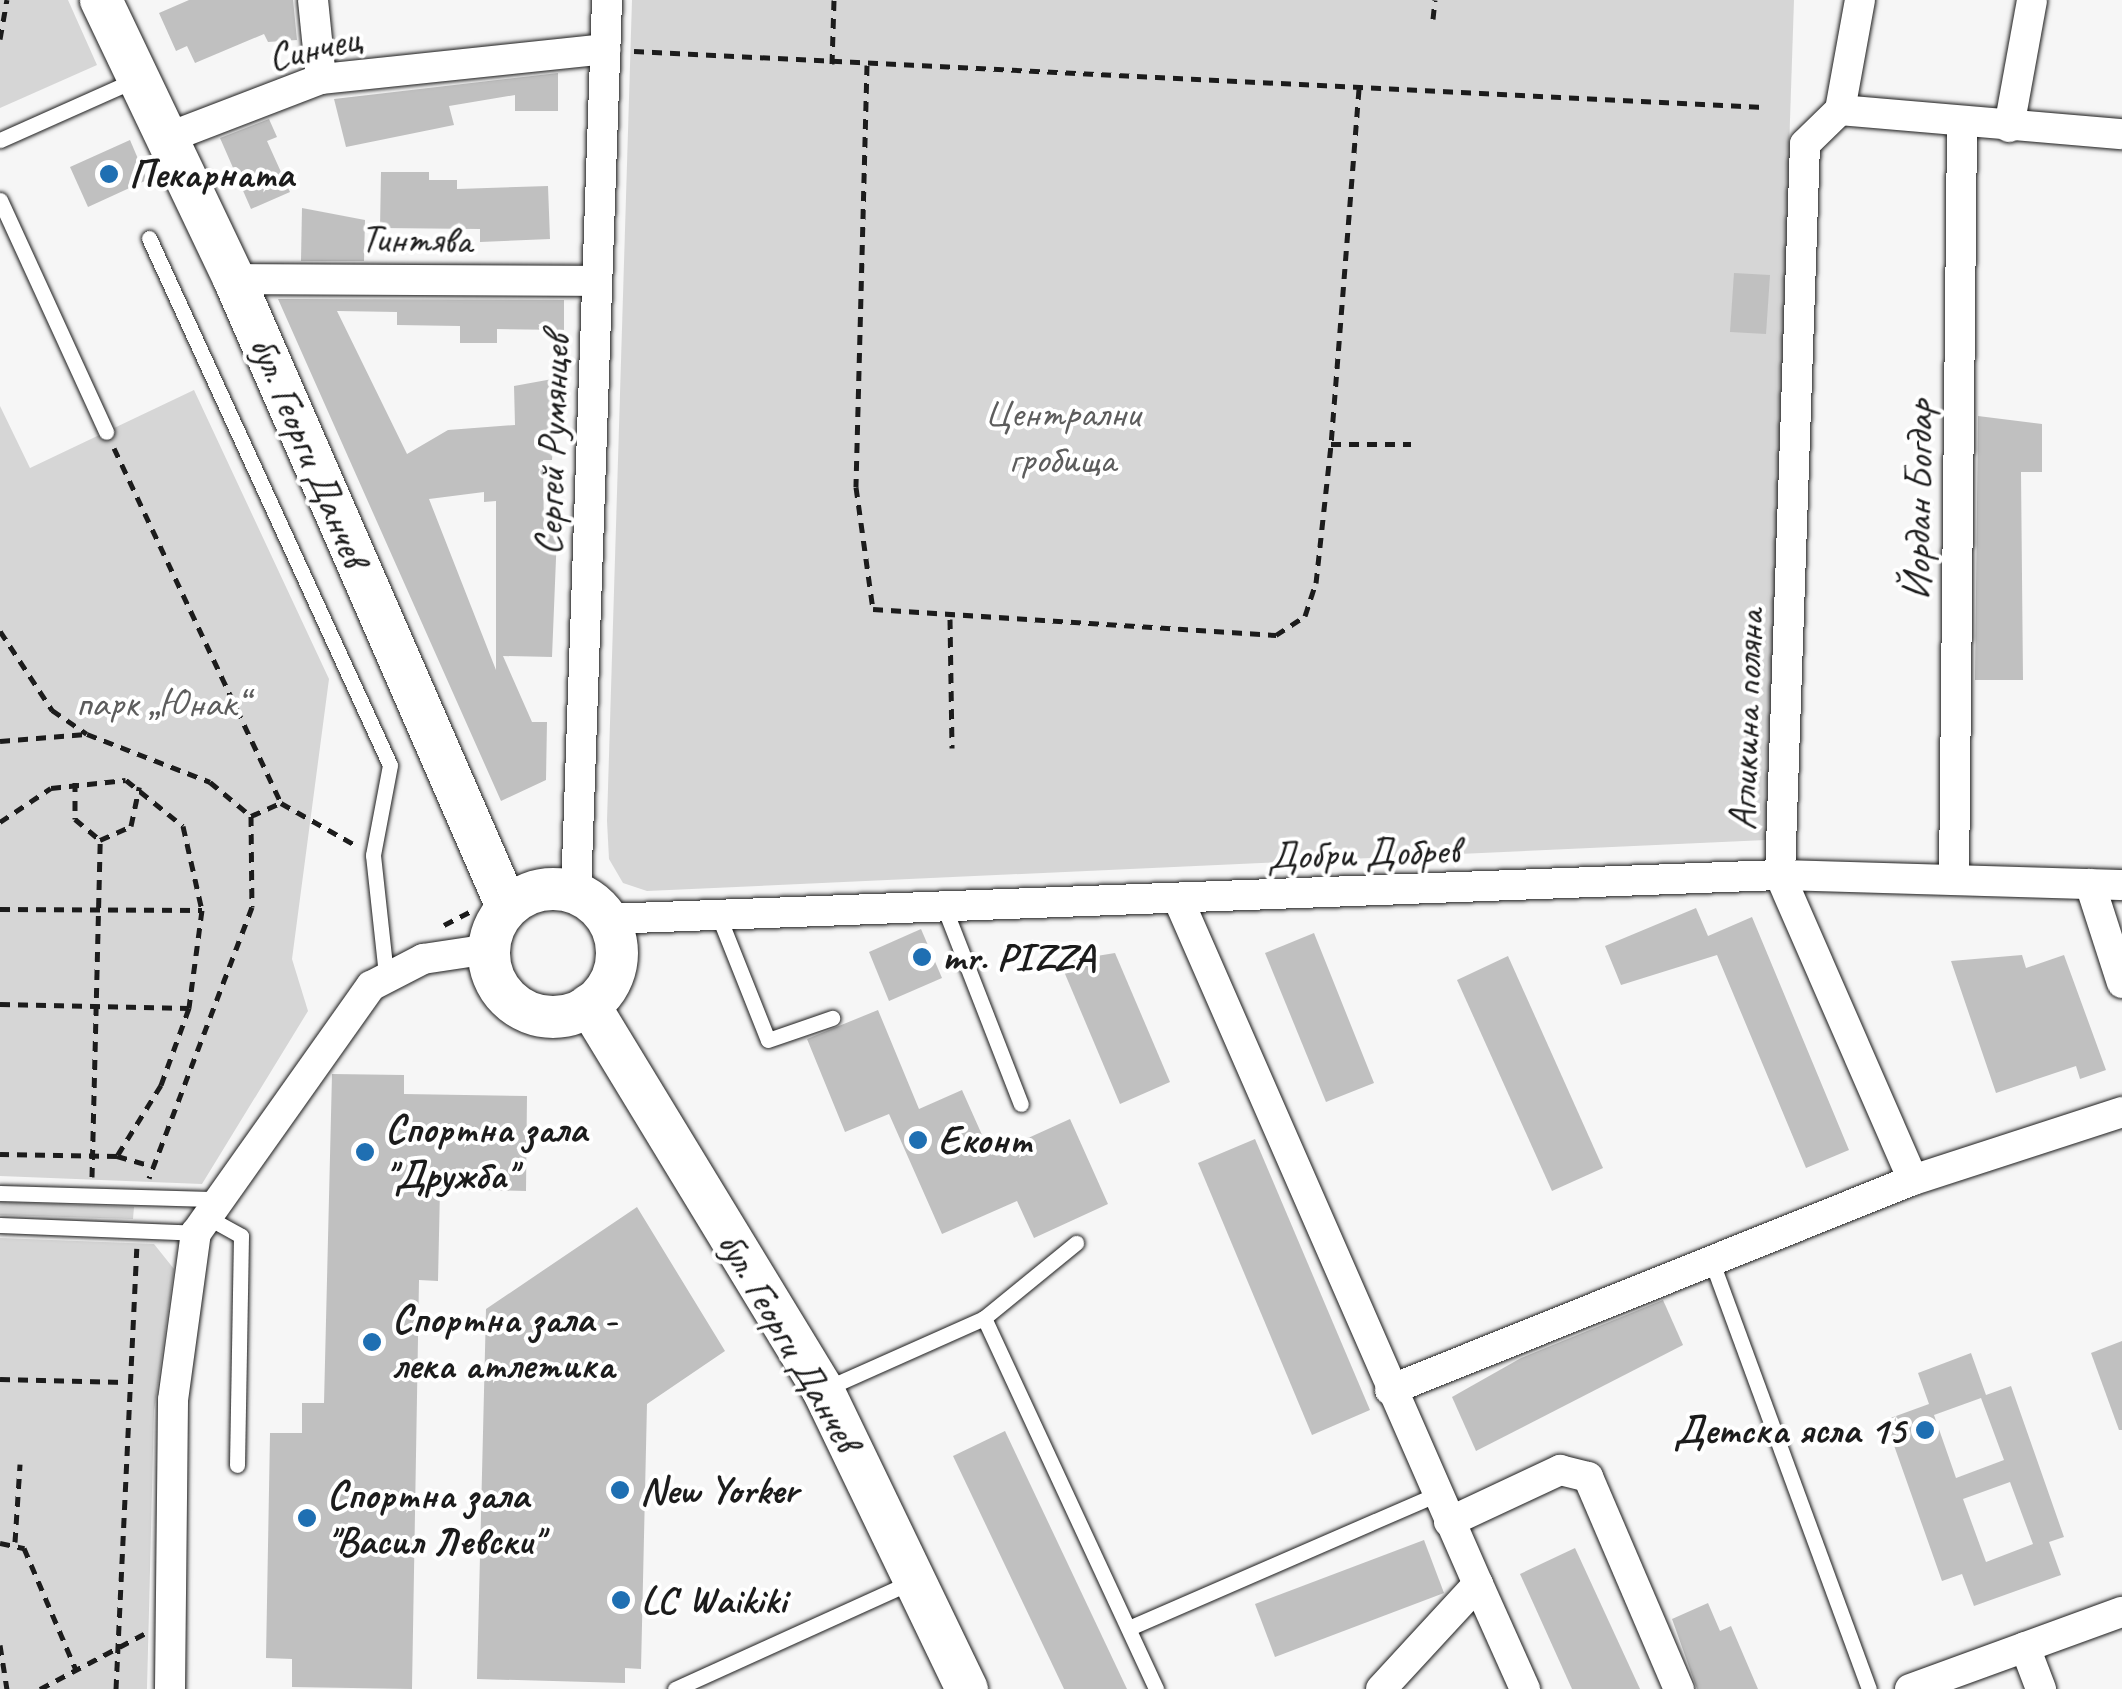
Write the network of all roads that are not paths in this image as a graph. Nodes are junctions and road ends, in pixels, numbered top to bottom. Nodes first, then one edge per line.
1 (100, 0) edge
2 (313, 0) edge
3 (606, 0) edge
4 (1860, 0) edge
5 (2032, 0) edge
6 (605, 49) junction
7 (137, 79) junction
8 (321, 79) junction
9 (1840, 110) junction
10 (1962, 123) junction
11 (2009, 127) junction
12 (2122, 134) edge
13 (167, 138) junction
14 (0, 140) edge
15 (0, 200) edge
16 (149, 238) dead end
17 (234, 279) junction
18 (598, 281) junction
19 (106, 432) road end
20 (1780, 875) junction
21 (1954, 879) junction
22 (2090, 884) junction
23 (2122, 885) edge
24 (1179, 900) junction
25 (592, 906) junction
26 (508, 908) junction
27 (946, 912) junction
28 (719, 918) junction
29 (489, 949) junction
30 (386, 974) junction
31 (2122, 984) edge
32 (589, 1005) junction
33 (832, 1018) dead end
34 (1021, 1104) dead end
35 (2122, 1112) edge
36 (1913, 1180) junction
37 (0, 1193) edge
38 (203, 1216) junction
39 (0, 1224) edge
40 (1076, 1242) dead end
41 (1710, 1257) junction
42 (984, 1318) junction
43 (823, 1390) junction
44 (1390, 1390) junction
45 (237, 1465) dead end
46 (1443, 1508) junction
47 (917, 1580) junction
48 (1478, 1584) junction
49 (2122, 1612) edge
50 (1129, 1628) junction
51 (2025, 1647) junction
52 (170, 1689) edge
53 (675, 1689) edge
54 (967, 1689) edge
55 (1156, 1689) edge
56 (1381, 1689) edge
57 (1526, 1689) edge
58 (1679, 1689) edge
59 (1869, 1689) edge
60 (1910, 1689) edge
61 (2042, 1689) edge

1 - 7 main road, бул. Георги Данчев
2 - 8 street
3 - 6 street, Сергей Румянцев
4 - 9 street
5 - 11 street
6 - 8 street, Синчец
6 - 18 street, Сергей Румянцев
7 - 13 main road, бул. Георги Данчев
7 - 14 lane
8 - 13 street, Синчец
9 - 10 street
9 - 20 street, Агликина поляна
10 - 11 street
10 - 21 street, Йордан Богдар
11 - 12 street
13 - 17 main road, бул. Георги Данчев
15 - 19 lane
16 - 30 lane
17 - 18 street, Тинтява
17 - 26 main road, бул. Георги Данчев
18 - 25 street, Сергей Румянцев
20 - 21 street, Добри Добрев
20 - 24 street, Добри Добрев
20 - 36 street, Агликина поляна
21 - 22 street, Добри Добрев
22 - 23 street, Добри Добрев
22 - 31 street
24 - 27 street, Добри Добрев
24 - 44 street
25 - 26 main road
25 - 28 street, Добри Добрев
25 - 32 main road
26 - 29 main road
27 - 28 street, Добри Добрев
27 - 34 lane
28 - 33 lane
29 - 30 street
29 - 32 main road
30 - 38 street
32 - 43 main road, бул. Георги Данчев
35 - 36 street
36 - 41 street
37 - 38 lane
38 - 39 lane
38 - 45 lane
38 - 52 street
40 - 42 lane
41 - 44 street
41 - 59 lane
42 - 43 lane
42 - 50 lane
43 - 47 main road, бул. Георги Данчев
44 - 46 street
46 - 48 street
46 - 50 lane
46 - 58 street
47 - 53 lane
47 - 54 main road, бул. Георги Данчев
48 - 56 street
48 - 57 street
49 - 51 street
50 - 55 lane
51 - 60 street
51 - 61 street

